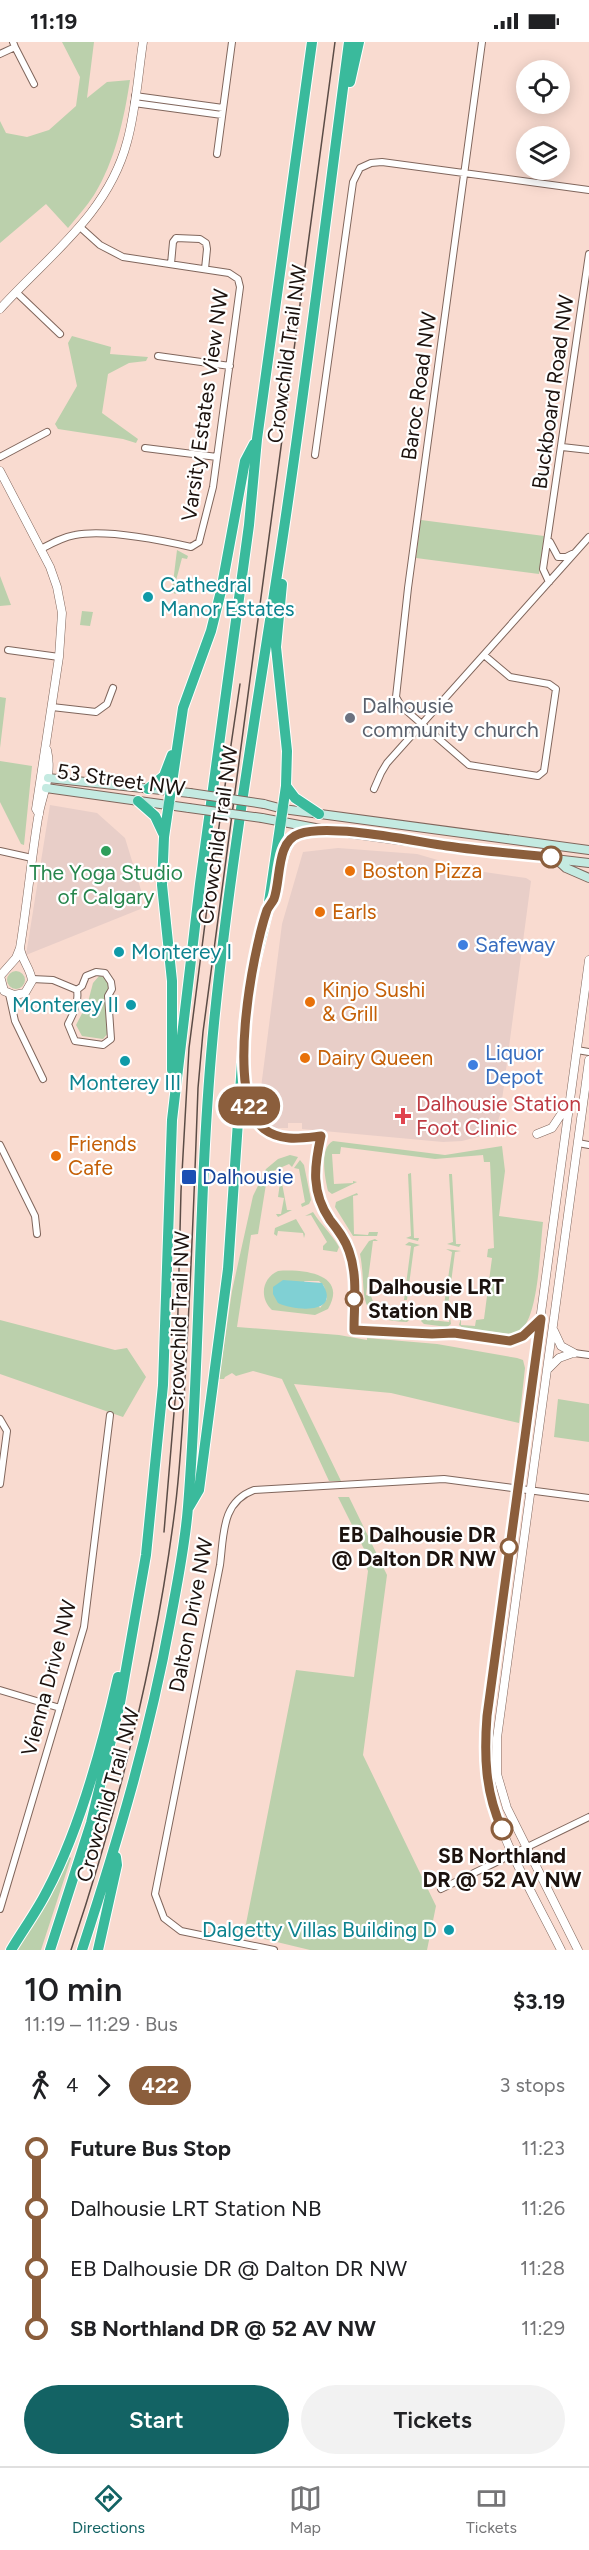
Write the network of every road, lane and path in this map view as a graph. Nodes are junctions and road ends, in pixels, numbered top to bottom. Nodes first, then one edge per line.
1 (143, 42) edge
2 (232, 42) edge
3 (312, 42) edge
4 (349, 42) edge
5 (359, 42) edge
6 (482, 42) edge
7 (14, 44) edge
8 (0, 54) edge
9 (34, 84) dead end
10 (135, 100) junction
11 (340, 111) junction
12 (222, 112) junction
13 (217, 154) dead end
14 (464, 173) junction
15 (589, 190) edge
16 (80, 227) junction
17 (589, 254) edge
18 (171, 264) junction
19 (205, 269) junction
20 (16, 292) junction
21 (0, 309) edge
22 (60, 334) dead end
23 (158, 356) dead end
24 (230, 366) junction
25 (47, 432) dead end
26 (257, 439) junction
27 (562, 447) junction
28 (145, 448) dead end
29 (589, 450) edge
30 (315, 454) dead end
31 (0, 457) edge
32 (217, 457) junction
33 (0, 471) edge
34 (549, 535) junction
35 (283, 536) junction
36 (589, 537) edge
37 (41, 549) junction
38 (576, 551) junction
39 (549, 582) junction
40 (8, 650) dead end
41 (484, 655) junction
42 (59, 657) junction
43 (113, 688) dead end
44 (52, 706) junction
45 (422, 724) junction
46 (176, 750) junction
47 (44, 777) junction
48 (286, 786) junction
49 (43, 787) junction
50 (148, 789) junction
51 (374, 789) dead end
52 (171, 792) junction
53 (138, 801) junction
54 (169, 806) junction
55 (283, 809) junction
56 (319, 814) junction
57 (281, 822) junction
58 (326, 830) junction
59 (164, 837) junction
60 (589, 849) edge
61 (0, 851) edge
62 (32, 858) junction
63 (555, 858) junction
64 (589, 863) edge
65 (589, 878) edge
66 (268, 909) junction
67 (20, 948) junction
68 (589, 960) edge
69 (4, 968) edge
70 (32, 979) junction
71 (1, 986) edge
72 (77, 990) junction
73 (9, 994) junction
74 (20, 995) junction
75 (12, 1006) junction
76 (577, 1050) junction
77 (589, 1052) edge
78 (589, 1060) edge
79 (43, 1079) dead end
80 (570, 1100) junction
81 (172, 1120) junction
82 (537, 1134) dead end
83 (578, 1143) junction
84 (0, 1145) edge
85 (589, 1145) edge
86 (37, 1234) dead end
87 (541, 1319) junction
88 (553, 1329) junction
89 (510, 1341) dead end
90 (574, 1353) junction
91 (589, 1355) edge
92 (548, 1369) junction
93 (110, 1415) dead end
94 (0, 1419) edge
95 (0, 1484) edge
96 (518, 1488) junction
97 (531, 1490) junction
98 (589, 1498) edge
99 (188, 1509) junction
100 (129, 1649) junction
101 (0, 1690) edge
102 (60, 1708) junction
103 (589, 1817) edge
104 (525, 1846) junction
105 (115, 1851) junction
106 (514, 1854) junction
107 (441, 1889) dead end
108 (0, 1909) edge
109 (11, 1950) edge
110 (50, 1950) edge
111 (82, 1950) edge
112 (98, 1950) edge
113 (274, 1950) edge
114 (561, 1950) edge
115 (578, 1950) edge

1 - 10 street
2 - 12 street
3 - 26 highway, Crowchild Trail NW
4 - 11 highway, Crowchild Trail NW
5 - 11 highway
6 - 14 street, Baroc Road NW
7 - 8 street
7 - 9 street
10 - 12 street
10 - 16 street
11 - 35 highway, Crowchild Trail NW
12 - 13 street
14 - 15 street
14 - 30 street
14 - 45 street, Baroc Road NW
16 - 18 street, Varsity Estates View NW
16 - 20 street
17 - 27 street, Buckboard Road NW
18 - 19 street, Varsity Estates View NW
18 - 19 street
19 - 24 street, Varsity Estates View NW
20 - 21 street
20 - 22 street
23 - 24 street
24 - 32 street, Varsity Estates View NW
25 - 31 street
26 - 46 highway
26 - 81 highway, Crowchild Trail NW
27 - 29 street
27 - 34 street, Buckboard Road NW
28 - 32 street
32 - 37 street, Varsity Estates View NW
33 - 37 street
34 - 38 street
34 - 39 street, Buckboard Road NW
35 - 48 highway
35 - 99 highway, Crowchild Trail NW
36 - 38 street
37 - 42 street
38 - 39 street
39 - 41 street
40 - 42 street
41 - 45 street
41 - 45 street, Baroc Road NW
42 - 44 street
43 - 44 street
44 - 47 street
45 - 51 street
46 - 50 highway
46 - 52 highway
47 - 49 street
47 - 50 main road, 53 Street NW
48 - 55 highway
48 - 56 highway
49 - 53 main road, 53 Street NW
49 - 62 street
50 - 52 main road, 53 Street NW
52 - 54 highway
52 - 55 main road, 53 Street NW, bridge
53 - 54 main road, 53 Street NW
53 - 59 highway
54 - 57 main road, 53 Street NW, bridge
54 - 59 highway
55 - 56 main road, 53 Street NW
55 - 57 highway
56 - 60 main road, 53 Street NW
57 - 58 main road, 53 Street NW
57 - 66 highway
58 - 63 main road, 53 Street NW
58 - 66 highway
59 - 81 highway
61 - 62 street
62 - 67 street
63 - 64 main road, 53 Street NW
63 - 65 main road
66 - 99 highway
67 - 69 street
67 - 70 street
68 - 76 street
69 - 71 street
70 - 72 street
70 - 74 street
71 - 73 street
72 - 72 street
73 - 74 street
73 - 75 street
74 - 75 street
75 - 79 street
76 - 77 street
76 - 80 street
78 - 83 street
80 - 82 street
80 - 87 street
81 - 100 highway, Crowchild Trail NW
83 - 85 street
83 - 88 street
84 - 86 street
87 - 89 street
87 - 96 street
88 - 90 street
88 - 92 street
90 - 91 street
90 - 92 street
92 - 97 street
93 - 102 street, Vienna Drive NW
94 - 95 street
96 - 97 street, Dalton Drive NW
96 - 106 street
96 - 113 street, Dalton Drive NW
97 - 98 street, Dalton Drive NW
97 - 104 street
99 - 105 highway, Crowchild Trail NW
100 - 109 highway
100 - 110 highway, Crowchild Trail NW
101 - 102 street
102 - 108 street, Vienna Drive NW
103 - 104 street
104 - 106 street
104 - 115 street
105 - 111 highway, Crowchild Trail NW
105 - 112 highway
106 - 107 street
106 - 114 street

